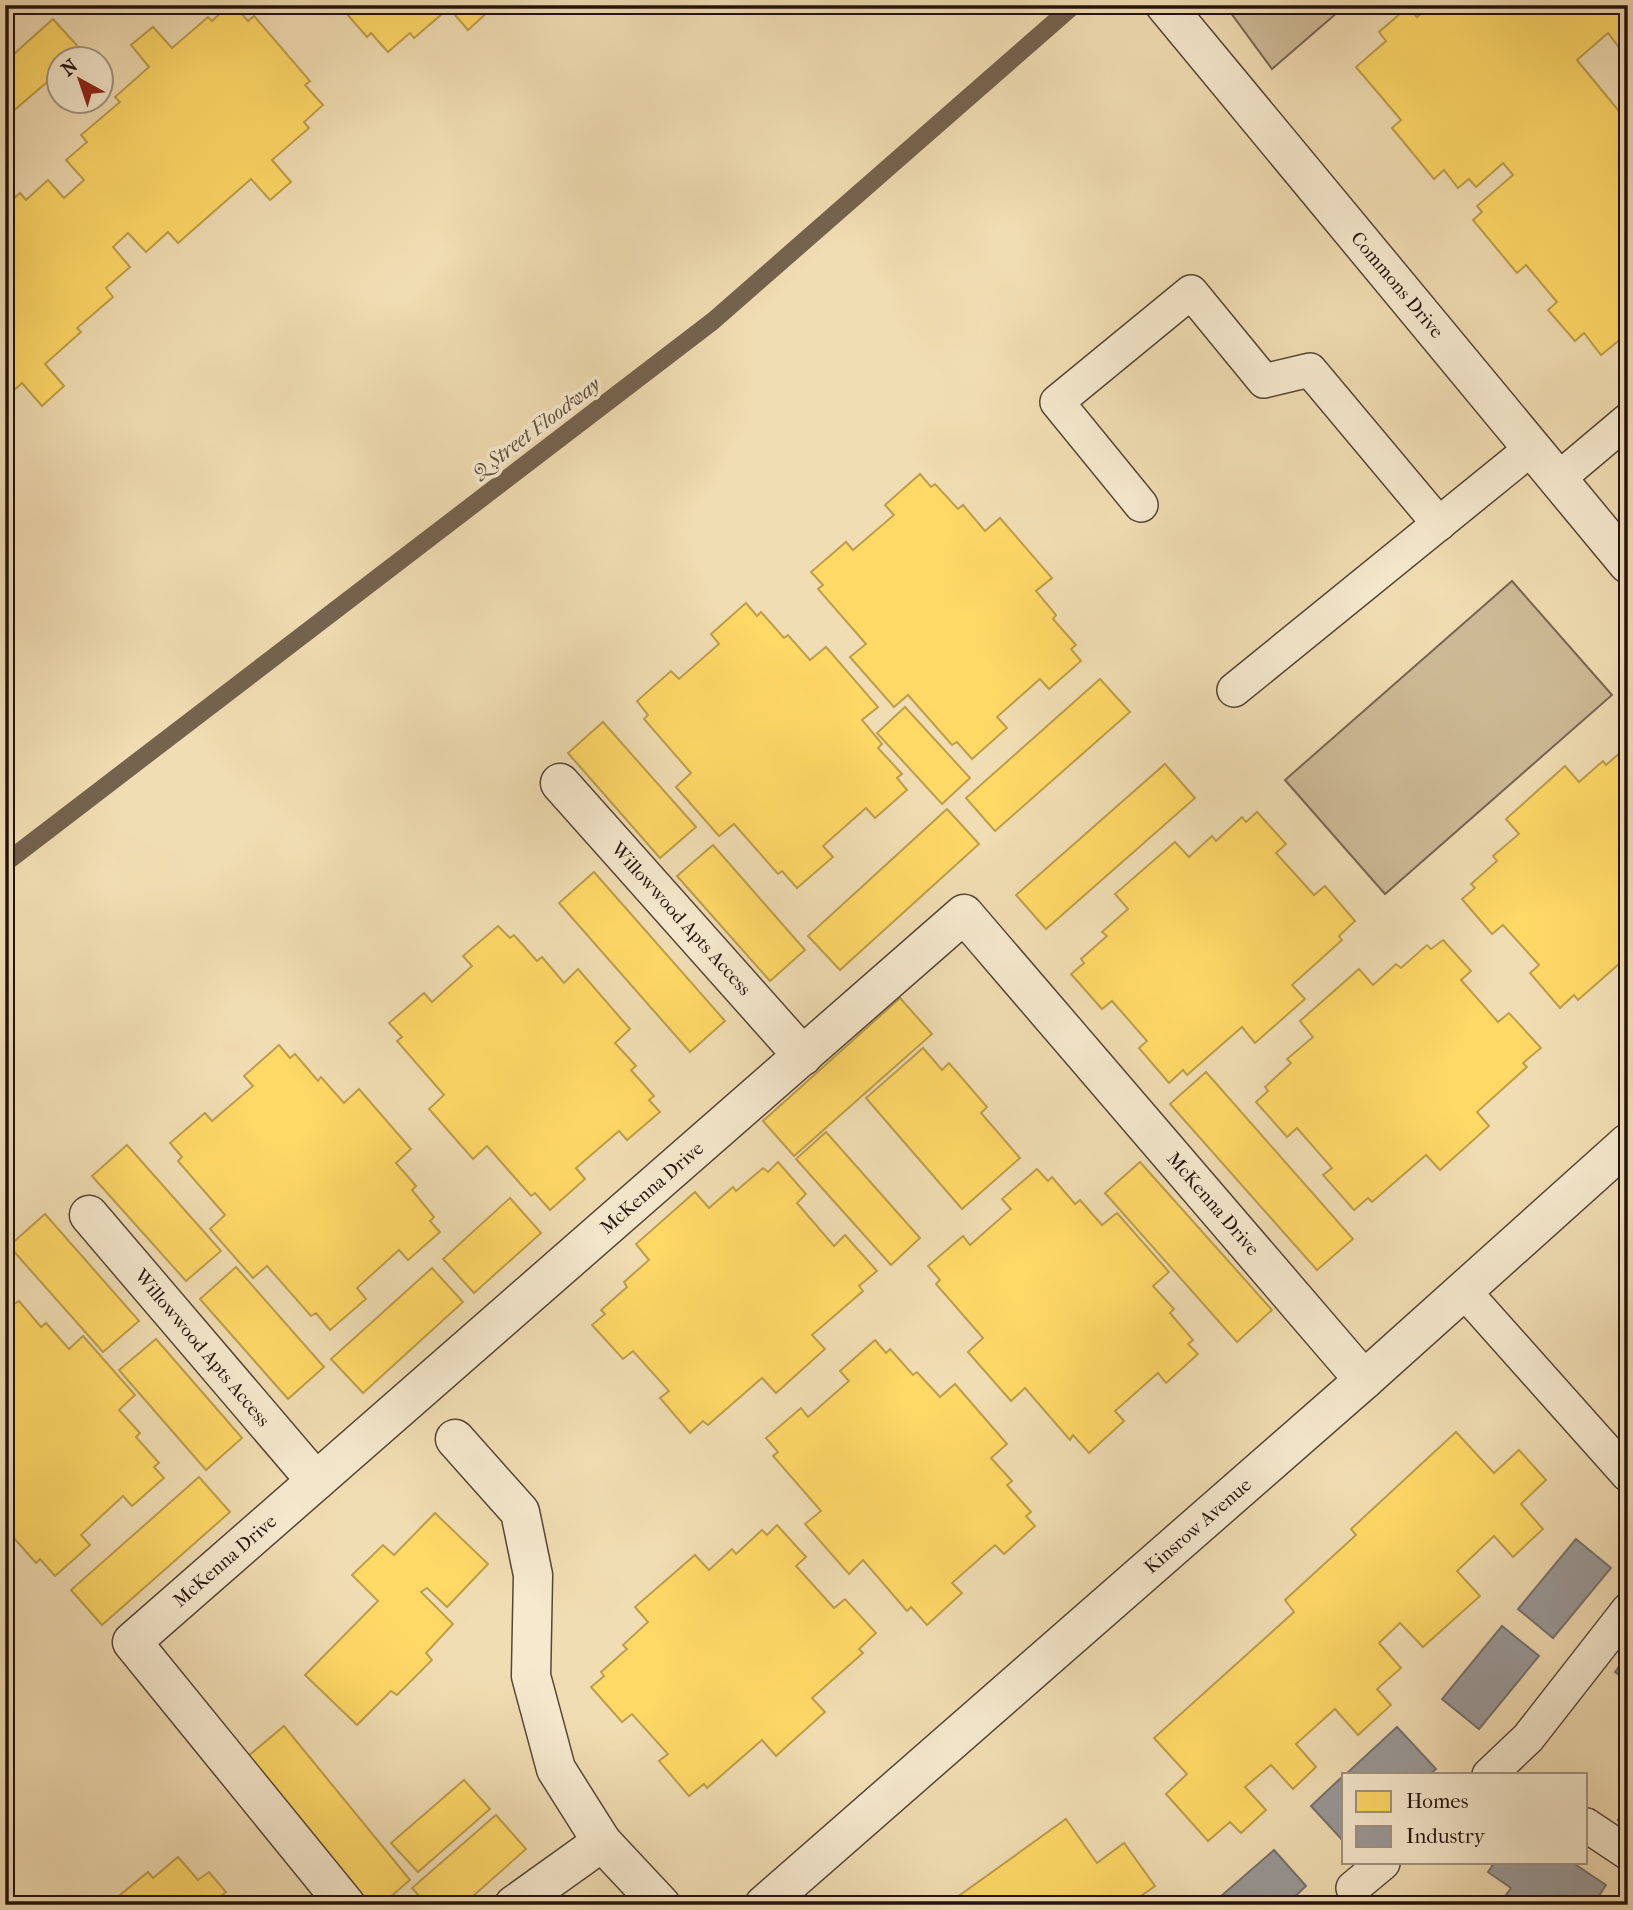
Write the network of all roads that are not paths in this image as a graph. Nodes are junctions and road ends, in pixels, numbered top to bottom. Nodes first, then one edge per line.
1 (1166, 5) edge
2 (1628, 420) edge
3 (1532, 448) junction
4 (1558, 479) junction
5 (1141, 505) dead end
6 (1439, 524) junction
7 (1628, 564) edge
8 (1234, 690) dead end
9 (560, 783) dead end
10 (803, 1056) junction
11 (1628, 1143) edge
12 (89, 1215) dead end
13 (1463, 1290) junction
14 (1364, 1380) junction
15 (455, 1439) dead end
16 (1628, 1475) edge
17 (316, 1482) junction
18 (1628, 1611) edge
19 (1501, 1772) edge
20 (1588, 1826) edge
21 (602, 1842) junction
22 (1628, 1853) edge
23 (1382, 1864) edge
24 (1353, 1888) dead end
25 (346, 1905) edge
26 (514, 1905) edge
27 (661, 1905) edge
28 (764, 1905) edge

1 - 3 street, Commons Drive
2 - 4 lane
3 - 4 street, Commons Drive
3 - 6 lane
4 - 7 street, Commons Drive
5 - 6 lane
6 - 8 lane
9 - 10 street, Willowwood Apts Access
10 - 14 street, McKenna Drive
10 - 17 street, McKenna Drive
11 - 13 street, Kinsrow Avenue
12 - 17 street, Willowwood Apts Access
13 - 14 street, Kinsrow Avenue
13 - 16 lane
14 - 28 street, Kinsrow Avenue
15 - 21 street
17 - 25 street, McKenna Drive
18 - 19 lane
20 - 22 lane
21 - 26 street
21 - 27 street
23 - 24 lane

